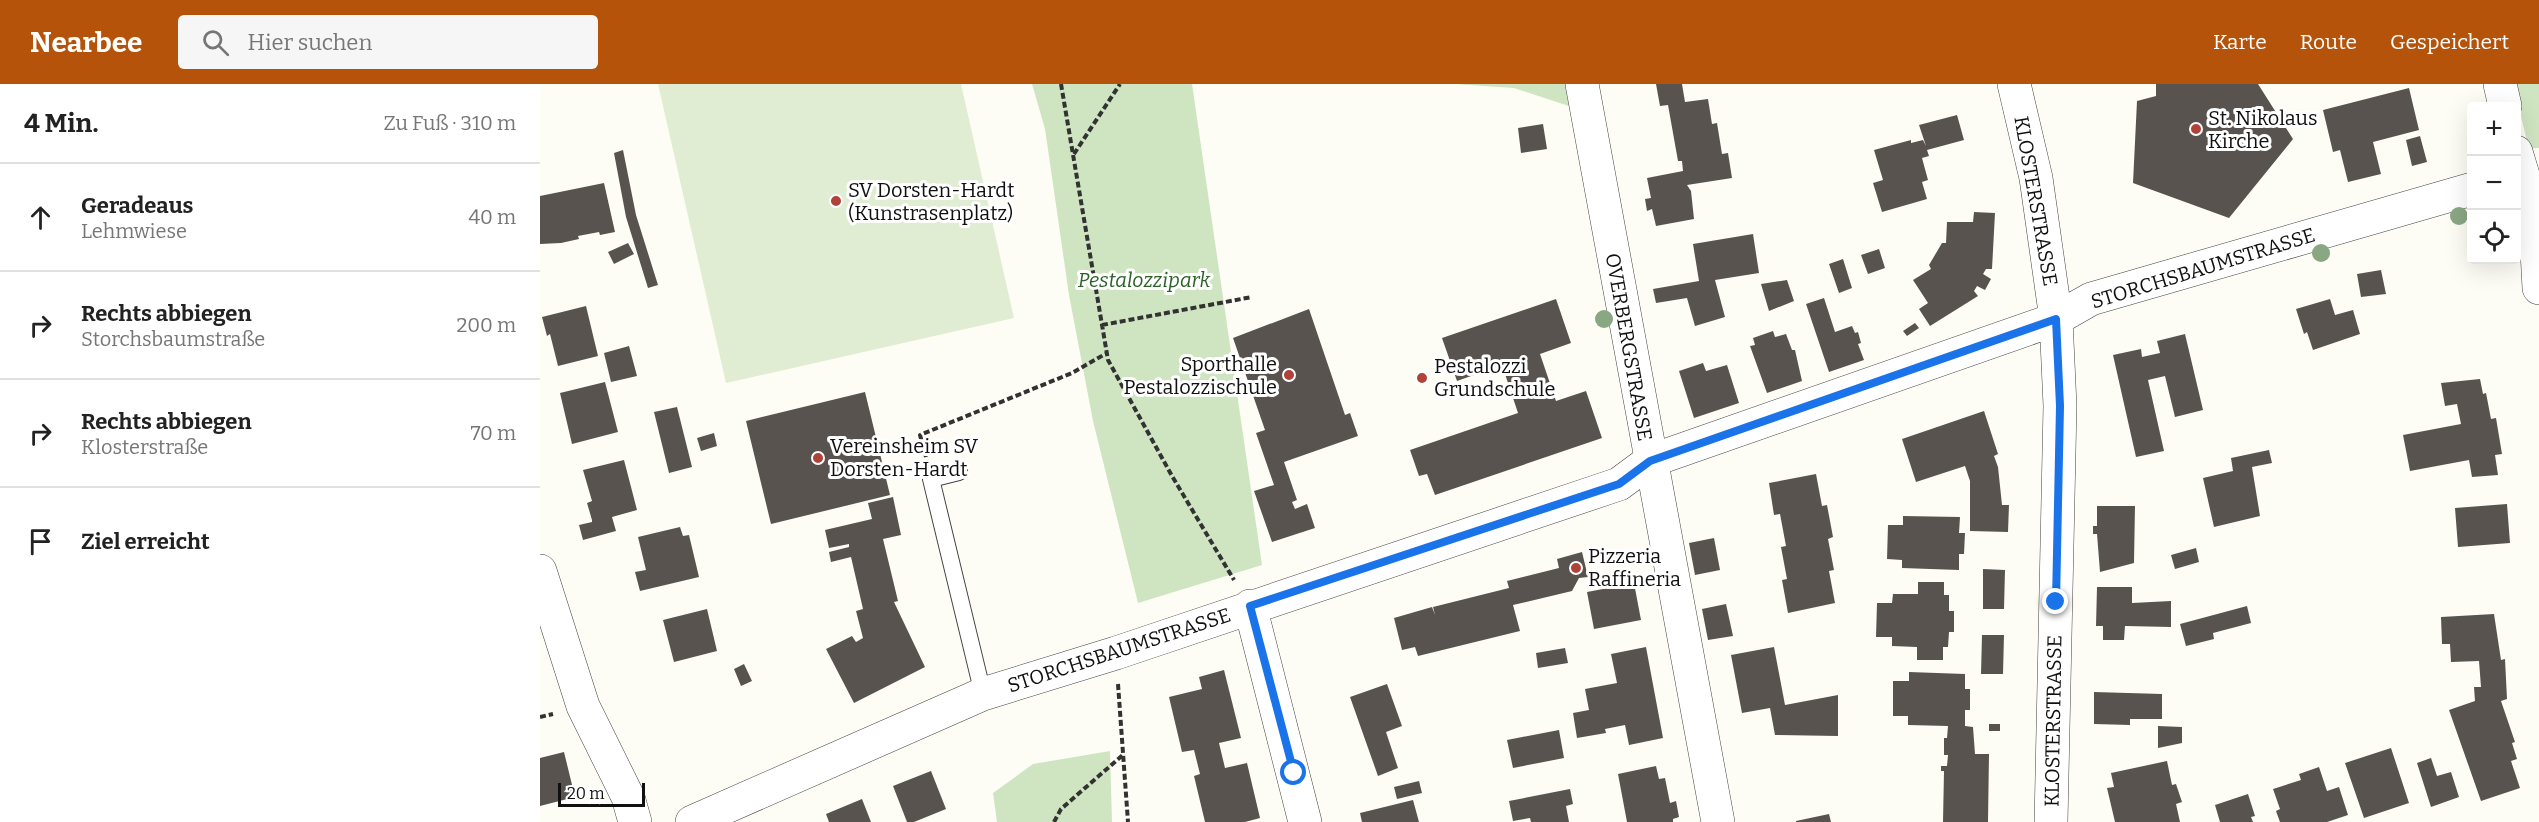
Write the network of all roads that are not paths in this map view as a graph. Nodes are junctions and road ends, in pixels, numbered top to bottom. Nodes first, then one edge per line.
1 (1582, 84) edge
2 (2014, 84) edge
3 (2500, 84) edge
4 (2504, 102) edge
5 (2524, 170) edge
6 (2467, 190) edge
7 (2539, 288) edge
8 (2056, 319) junction
9 (1650, 461) junction
10 (959, 472) dead end
11 (540, 571) edge
12 (1250, 606) junction
13 (983, 694) junction
14 (635, 822) edge
15 (692, 822) edge
16 (1305, 822) edge
17 (1718, 822) edge
18 (2051, 822) edge

1 - 9 street, OVERBERGSTRASSE
2 - 8 street, KLOSTERSTRASSE
3 - 4 street
5 - 7 street
6 - 8 street, STORCHSBAUMSTRASSE
8 - 9 street, STORCHSBAUMSTRASSE
8 - 18 street, KLOSTERSTRASSE
9 - 12 street, STORCHSBAUMSTRASSE
9 - 17 street, OVERBERGSTRASSE
10 - 13 lane
11 - 14 street
12 - 13 street, STORCHSBAUMSTRASSE
12 - 16 street
13 - 15 street, STORCHSBAUMSTRASSE

